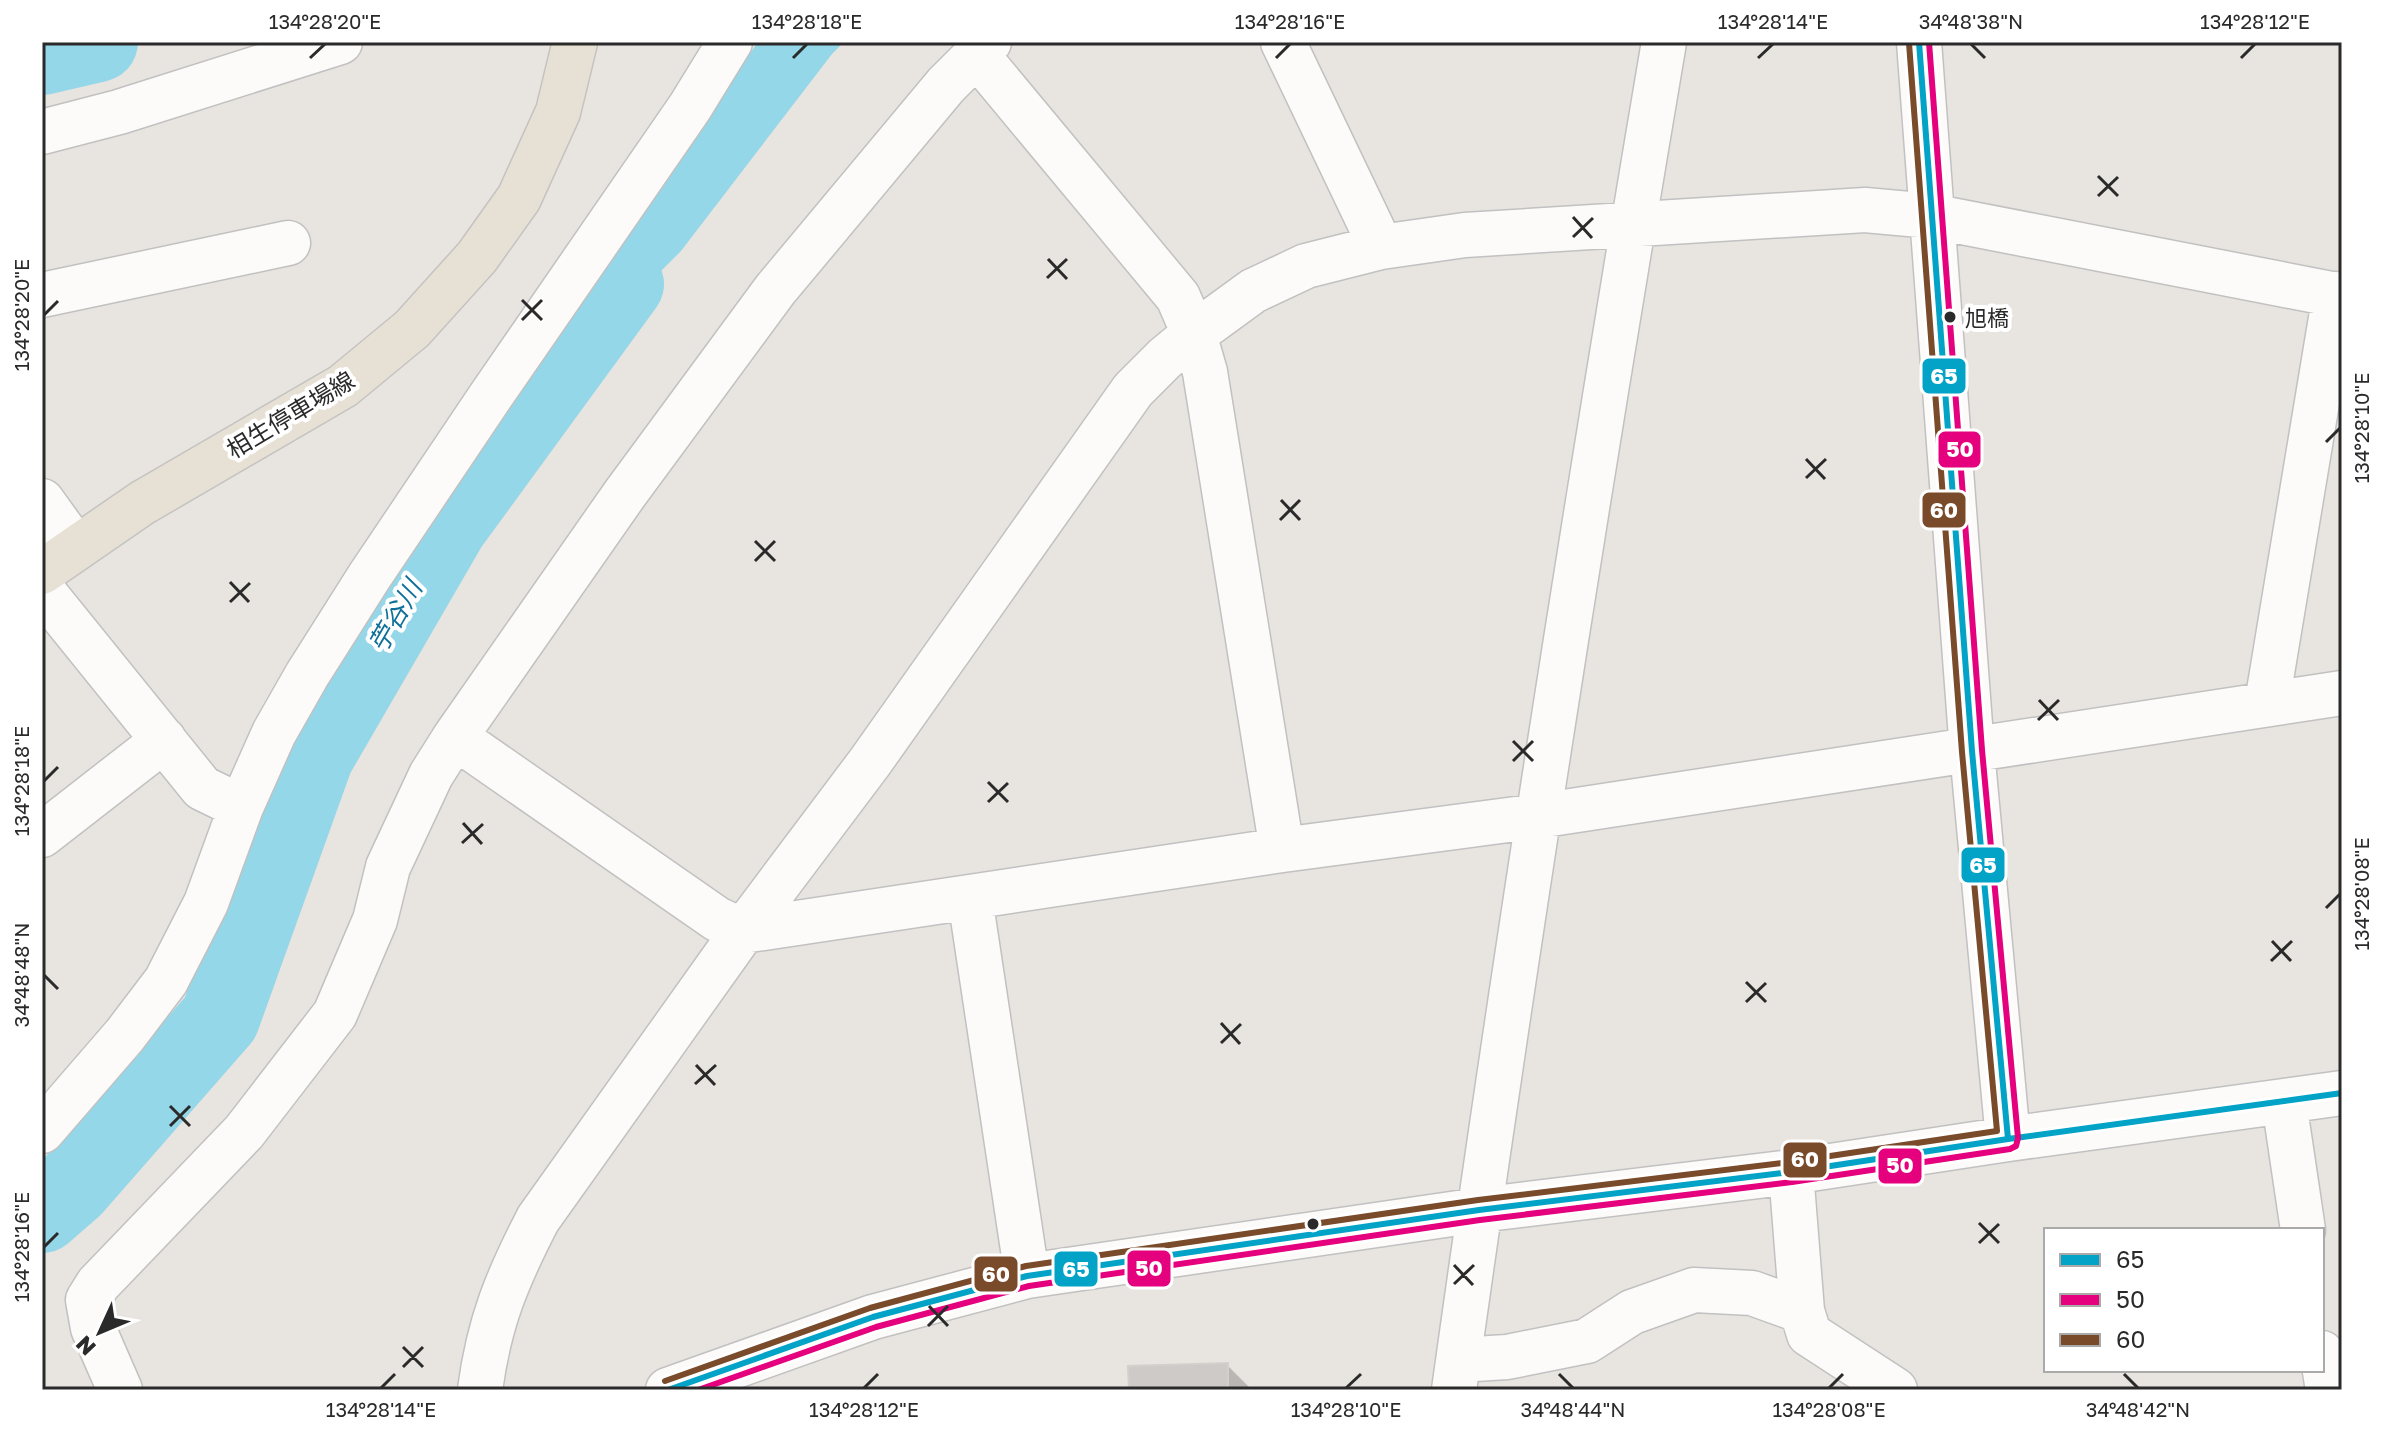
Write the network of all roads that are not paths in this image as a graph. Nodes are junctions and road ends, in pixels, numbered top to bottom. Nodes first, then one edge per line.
1 (340, 42) edge
2 (575, 42) edge
3 (730, 42) edge
4 (1283, 42) edge
5 (1664, 42) edge
6 (1919, 42) edge
7 (982, 48) edge
8 (42, 132) edge
9 (1931, 216) junction
10 (1633, 224) junction
11 (288, 243) dead end
12 (1381, 247) junction
13 (42, 295) edge
14 (2338, 295) edge
15 (1194, 334) junction
16 (42, 501) edge
17 (59, 560) edge
18 (42, 590) edge
19 (2342, 693) edge
20 (2267, 703) junction
21 (455, 737) junction
22 (164, 740) junction
23 (1972, 751) junction
24 (241, 807) junction
25 (1538, 816) junction
26 (42, 835) edge
27 (1282, 850) junction
28 (970, 898) junction
29 (743, 931) junction
30 (2342, 1093) edge
31 (2284, 1102) junction
32 (42, 1131) edge
33 (2008, 1139) junction
34 (1791, 1172) junction
35 (1479, 1210) junction
36 (2303, 1228) edge
37 (1027, 1276) junction
38 (1802, 1311) junction
39 (2324, 1365) edge
40 (1456, 1375) edge
41 (120, 1390) edge
42 (480, 1390) edge
43 (668, 1390) edge
44 (1895, 1390) edge
45 (2328, 1390) edge

1 - 8 street
2 - 17 main road, 相生停車場線
3 - 24 street
4 - 12 street
5 - 10 street
6 - 9 street
7 - 15 street
7 - 21 street
9 - 10 street
9 - 14 street
9 - 23 street
10 - 12 street
10 - 25 street
11 - 13 street
12 - 15 street
14 - 20 street
15 - 27 street
15 - 29 street
16 - 17 street
18 - 22 street
19 - 20 street
20 - 23 street
21 - 29 street
21 - 41 street
22 - 24 street
22 - 26 street
23 - 25 street
23 - 33 street
24 - 32 street
25 - 27 street
25 - 35 street
27 - 28 street
28 - 29 street
28 - 37 street
29 - 42 street
30 - 31 street
31 - 33 street
31 - 36 street
33 - 34 street
34 - 35 street
34 - 38 street
35 - 37 street
35 - 40 street
37 - 43 street
38 - 40 street
38 - 44 street
39 - 45 street

